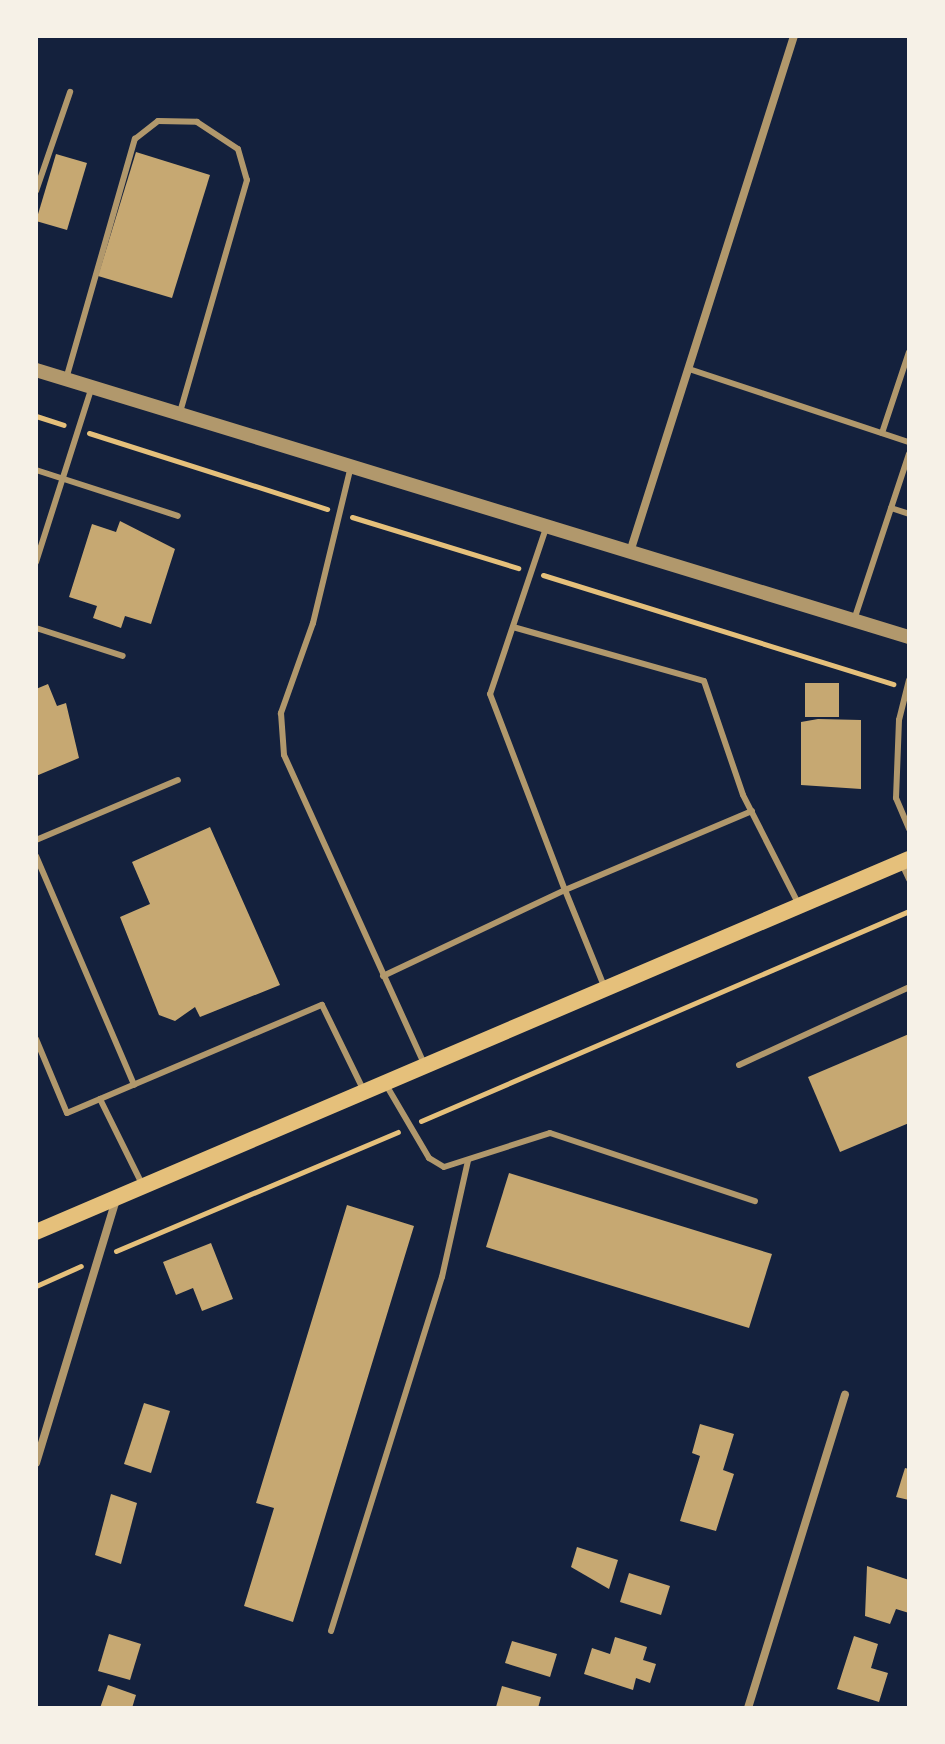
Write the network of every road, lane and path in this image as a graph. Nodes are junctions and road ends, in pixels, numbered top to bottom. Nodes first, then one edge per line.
1 (794, 36) edge
2 (70, 92) dead end
3 (36, 191) edge
4 (909, 352) edge
5 (689, 369) junction
6 (36, 370) edge
7 (66, 379) junction
8 (92, 387) junction
9 (179, 414) junction
10 (36, 416) edge
11 (78, 429) junction
12 (882, 433) junction
13 (909, 442) edge
14 (909, 454) edge
15 (351, 466) junction
16 (36, 470) edge
17 (62, 479) junction
18 (891, 508) junction
19 (342, 514) junction
20 (909, 514) edge
21 (178, 516) dead end
22 (547, 527) junction
23 (630, 552) junction
24 (36, 562) edge
25 (531, 572) junction
26 (854, 620) junction
27 (513, 627) junction
28 (36, 628) edge
29 (909, 637) edge
30 (123, 656) dead end
31 (909, 680) edge
32 (906, 688) junction
33 (178, 780) dead end
34 (752, 811) junction
35 (909, 829) edge
36 (36, 840) edge
37 (36, 856) edge
38 (905, 861) edge
39 (909, 879) edge
40 (565, 890) junction
41 (800, 906) junction
42 (909, 911) edge
43 (383, 976) junction
44 (909, 987) edge
45 (606, 989) junction
46 (36, 1039) edge
47 (739, 1065) dead end
48 (426, 1066) junction
49 (385, 1083) junction
50 (134, 1085) junction
51 (364, 1093) junction
52 (100, 1099) junction
53 (412, 1126) junction
54 (468, 1161) junction
55 (143, 1187) junction
56 (117, 1198) junction
57 (755, 1201) dead end
58 (36, 1232) edge
59 (95, 1260) junction
60 (36, 1286) edge
61 (845, 1395) dead end
62 (36, 1463) edge
63 (331, 1631) dead end
64 (748, 1708) edge

1 - 5 street
2 - 3 lane
4 - 12 lane
5 - 12 lane
5 - 23 street
6 - 7 street
7 - 8 street
7 - 9 lane
8 - 9 street
8 - 11 lane
9 - 15 street
10 - 11 path
11 - 17 lane
11 - 19 path
12 - 13 lane
14 - 18 lane
15 - 19 lane
15 - 22 street
16 - 17 lane
17 - 21 lane
17 - 24 lane
18 - 20 lane
18 - 26 lane
19 - 25 path
19 - 43 lane
22 - 23 street
22 - 25 lane
23 - 26 street
25 - 27 lane
25 - 32 path
26 - 29 street
27 - 34 lane
27 - 40 lane
28 - 30 lane
31 - 32 lane
32 - 35 lane
33 - 36 lane
34 - 40 lane
34 - 41 lane
37 - 50 lane
38 - 39 lane
38 - 41 main road
40 - 43 lane
40 - 45 lane
41 - 45 main road
42 - 53 path
43 - 48 lane
44 - 47 lane
45 - 48 main road
46 - 52 lane
48 - 49 main road
49 - 51 main road
49 - 53 lane
50 - 51 lane
50 - 52 lane
51 - 55 main road
52 - 55 lane
53 - 54 lane
53 - 59 path
54 - 57 lane
54 - 63 lane
55 - 56 main road
56 - 58 main road
56 - 59 street
59 - 60 path
59 - 62 street
61 - 64 street

